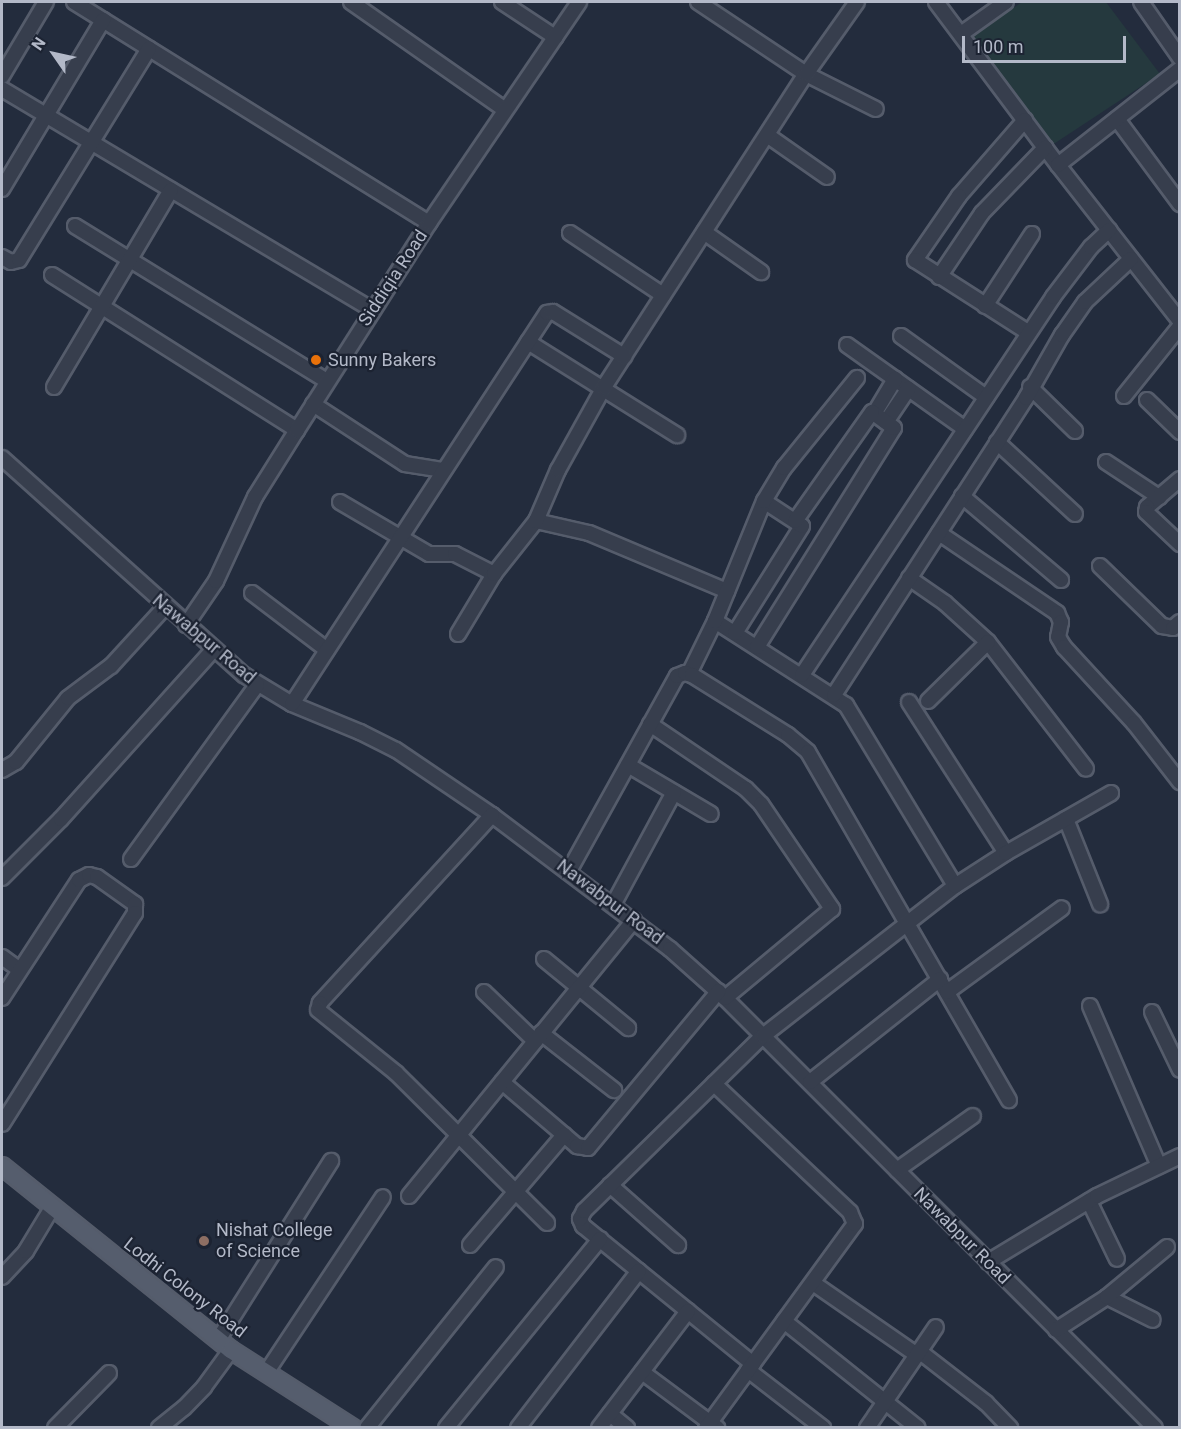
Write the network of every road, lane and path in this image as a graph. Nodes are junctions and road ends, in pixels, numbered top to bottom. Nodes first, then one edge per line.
1 (46, 2) edge
2 (74, 2) edge
3 (351, 2) edge
4 (502, 2) edge
5 (579, 2) edge
6 (698, 2) edge
7 (857, 2) edge
8 (936, 2) edge
9 (1006, 2) edge
10 (1141, 2) edge
11 (102, 20) junction
12 (962, 34) junction
13 (555, 37) junction
14 (149, 49) junction
15 (1179, 58) edge
16 (1179, 69) edge
17 (806, 74) junction
18 (2, 76) edge
19 (2, 89) edge
20 (876, 109) dead end
21 (505, 110) junction
22 (46, 114) junction
23 (1117, 118) junction
24 (1025, 120) junction
25 (767, 135) junction
26 (92, 141) junction
27 (1045, 148) junction
28 (1058, 165) junction
29 (827, 177) dead end
30 (2, 189) edge
31 (171, 190) junction
32 (1179, 204) edge
33 (429, 224) junction
34 (75, 226) dead end
35 (1108, 230) junction
36 (704, 232) junction
37 (570, 234) dead end
38 (1032, 234) dead end
39 (2, 257) edge
40 (1131, 259) junction
41 (130, 260) junction
42 (761, 272) dead end
43 (52, 275) dead end
44 (939, 277) junction
45 (663, 295) junction
46 (102, 306) junction
47 (985, 306) junction
48 (373, 310) junction
49 (1179, 323) edge
50 (1029, 333) junction
51 (901, 336) dead end
52 (528, 342) junction
53 (847, 345) dead end
54 (624, 356) junction
55 (857, 378) dead end
56 (895, 379) junction
57 (327, 381) junction
58 (54, 387) dead end
59 (604, 387) junction
60 (1030, 387) junction
61 (908, 389) junction
62 (1125, 396) dead end
63 (986, 397) junction
64 (1148, 400) dead end
65 (313, 404) junction
66 (880, 418) junction
67 (965, 429) junction
68 (297, 430) junction
69 (1075, 431) dead end
70 (1179, 432) edge
71 (677, 435) dead end
72 (997, 442) junction
73 (2, 458) edge
74 (1106, 462) dead end
75 (444, 470) junction
76 (1179, 479) edge
77 (962, 496) junction
78 (1159, 497) junction
79 (340, 501) dead end
80 (764, 501) junction
81 (1075, 514) dead end
82 (536, 521) junction
83 (795, 521) junction
84 (939, 533) junction
85 (400, 538) junction
86 (1179, 544) edge
87 (1100, 566) dead end
88 (494, 573) junction
89 (909, 578) junction
90 (1061, 580) dead end
91 (727, 591) junction
92 (252, 593) dead end
93 (165, 607) junction
94 (715, 621) junction
95 (1179, 622) edge
96 (186, 626) junction
97 (735, 633) junction
98 (458, 634) dead end
99 (988, 642) junction
100 (757, 647) junction
101 (213, 650) junction
102 (327, 650) junction
103 (689, 674) junction
104 (802, 675) junction
105 (257, 685) junction
106 (834, 695) junction
107 (928, 701) dead end
108 (909, 702) dead end
109 (292, 704) junction
110 (650, 724) junction
111 (628, 765) junction
112 (1086, 769) dead end
113 (2, 770) edge
114 (1179, 782) edge
115 (674, 792) junction
116 (1111, 794) dead end
117 (711, 814) dead end
118 (492, 815) junction
119 (1066, 819) junction
120 (1006, 853) junction
121 (131, 859) dead end
122 (569, 871) junction
123 (2, 878) edge
124 (955, 886) junction
125 (1100, 904) dead end
126 (613, 905) junction
127 (1062, 908) dead end
128 (634, 920) junction
129 (908, 922) junction
130 (2, 957) edge
131 (544, 959) dead end
132 (20, 970) junction
133 (940, 979) junction
134 (579, 987) junction
135 (484, 992) dead end
136 (947, 992) junction
137 (722, 994) junction
138 (2, 998) edge
139 (1090, 1006) dead end
140 (1152, 1012) dead end
141 (628, 1028) dead end
142 (763, 1036) junction
143 (538, 1037) junction
144 (1179, 1070) edge
145 (502, 1082) junction
146 (810, 1082) junction
147 (714, 1084) junction
148 (614, 1090) dead end
149 (1009, 1100) dead end
150 (973, 1116) dead end
151 (2, 1124) edge
152 (459, 1134) junction
153 (564, 1135) junction
154 (1179, 1156) edge
155 (331, 1161) dead end
156 (2, 1166) edge
157 (1159, 1166) junction
158 (897, 1170) junction
159 (610, 1185) junction
160 (517, 1193) junction
161 (409, 1196) dead end
162 (383, 1197) dead end
163 (1089, 1201) junction
164 (52, 1208) junction
165 (548, 1223) dead end
166 (600, 1239) junction
167 (470, 1245) dead end
168 (678, 1245) dead end
169 (1167, 1247) dead end
170 (1117, 1260) dead end
171 (988, 1262) junction
172 (496, 1267) dead end
173 (639, 1271) junction
174 (2, 1276) edge
175 (813, 1283) junction
176 (1107, 1297) junction
177 (688, 1311) junction
178 (1153, 1320) dead end
179 (784, 1321) junction
180 (936, 1327) dead end
181 (1056, 1330) junction
182 (225, 1345) junction
183 (918, 1353) junction
184 (751, 1367) junction
185 (642, 1372) junction
186 (109, 1373) dead end
187 (266, 1373) junction
188 (885, 1401) junction
189 (610, 1414) junction
190 (711, 1426) edge
191 (55, 1428) edge
192 (159, 1428) edge
193 (353, 1428) edge
194 (367, 1428) edge
195 (446, 1428) edge
196 (518, 1428) edge
197 (599, 1428) edge
198 (627, 1428) edge
199 (822, 1428) edge
200 (867, 1428) edge
201 (918, 1428) edge
202 (1010, 1428) edge
203 (1155, 1428) edge

1 - 18 street
2 - 11 street
3 - 21 street
4 - 13 street
5 - 13 street, Siddiqia Road
6 - 17 street
7 - 17 street
8 - 12 street
9 - 12 street
10 - 15 street
11 - 14 street
11 - 22 street
12 - 24 street
13 - 21 street, Siddiqia Road
14 - 26 street
14 - 33 street
16 - 23 street
17 - 20 street
17 - 25 street
19 - 22 street
21 - 33 street, Siddiqia Road
22 - 26 street
22 - 30 street
23 - 28 street
23 - 32 street
24 - 27 street
24 - 44 street
25 - 29 street
25 - 36 street
26 - 31 street
26 - 39 street
27 - 28 street
27 - 44 street
28 - 35 street
31 - 41 street
31 - 48 street
33 - 48 street, Siddiqia Road
34 - 41 street
35 - 40 street
35 - 50 street
36 - 42 street
36 - 45 street
37 - 45 street
38 - 47 street
40 - 49 street
40 - 60 street
41 - 46 street
41 - 57 street
43 - 46 street
44 - 47 street
45 - 54 street
46 - 58 street
46 - 68 street
47 - 50 street
48 - 57 street, Siddiqia Road
49 - 62 street
50 - 63 street
51 - 63 street
52 - 54 street
52 - 59 street
52 - 75 street
53 - 56 street
54 - 59 street
55 - 80 street
56 - 61 street
56 - 66 street
57 - 65 street, Siddiqia Road
59 - 71 street
59 - 82 street
60 - 69 street
60 - 72 street
61 - 66 street
61 - 67 street
63 - 67 street
64 - 70 street
65 - 68 street, Siddiqia Road
65 - 75 street
66 - 83 street
66 - 100 street
67 - 104 street
68 - 96 street, Siddiqia Road
72 - 77 street
72 - 81 street
73 - 93 street, Nawabpur Road
74 - 78 street
75 - 85 street
76 - 78 street
77 - 84 street
77 - 90 street
78 - 86 street
79 - 85 street
80 - 83 street
80 - 91 street
82 - 88 street
82 - 91 street
83 - 97 street
84 - 89 street
84 - 114 street
85 - 88 street
85 - 102 street
87 - 95 street
88 - 98 street
89 - 99 street
89 - 106 street
91 - 94 street
92 - 102 street
93 - 96 street, Nawabpur Road
93 - 113 street
94 - 97 street
94 - 103 street
96 - 101 street, Nawabpur Road
97 - 100 street
99 - 107 street
99 - 112 street
100 - 104 street
101 - 105 street, Nawabpur Road
101 - 123 street
102 - 109 street
103 - 110 street
103 - 129 street
104 - 106 street
105 - 109 street, Nawabpur Road
105 - 121 street
106 - 124 street
108 - 120 street
109 - 118 street, Nawabpur Road
110 - 111 street
110 - 137 street
111 - 115 street
111 - 122 street
115 - 117 street
115 - 126 street
116 - 119 street
118 - 122 street, Nawabpur Road
118 - 152 street
119 - 120 street
119 - 125 street
120 - 124 street
122 - 126 street, Nawabpur Road
124 - 129 street
126 - 128 street, Nawabpur Road
127 - 136 street
128 - 134 street
128 - 137 street, Nawabpur Road
129 - 133 street
129 - 142 street
130 - 132 street
131 - 134 street
132 - 138 street
132 - 151 street
133 - 136 street
133 - 146 street
134 - 141 street
134 - 143 street
135 - 143 street
136 - 149 street
137 - 142 street, Nawabpur Road
137 - 153 street
139 - 157 street
140 - 144 street
142 - 146 street, Nawabpur Road
142 - 147 street
143 - 145 street
143 - 148 street
145 - 152 street
145 - 153 street
146 - 158 street, Nawabpur Road
147 - 159 street
147 - 175 street
150 - 158 street
152 - 160 street
152 - 161 street
153 - 160 street
154 - 157 street
155 - 182 street
156 - 164 main road, Lodhi Colony Road
157 - 163 street
158 - 171 street, Nawabpur Road
159 - 166 street
159 - 168 street
160 - 165 street
160 - 167 street
162 - 187 street
163 - 170 street
163 - 171 street
164 - 174 street
164 - 182 main road, Lodhi Colony Road
166 - 173 street
166 - 195 street
169 - 176 street
171 - 181 street, Nawabpur Road
172 - 194 street
173 - 177 street
173 - 196 street
175 - 179 street
175 - 183 street
176 - 178 street
176 - 181 street
177 - 184 street
177 - 185 street
179 - 184 street
179 - 188 street
180 - 183 street
181 - 203 street, Nawabpur Road
182 - 187 main road, Lodhi Colony Road
182 - 192 street
183 - 188 street
183 - 202 street
184 - 190 street
184 - 199 street
185 - 189 street
185 - 190 street
186 - 191 street
187 - 193 main road, Lodhi Colony Road
188 - 200 street
188 - 201 street
189 - 197 street
189 - 198 street

